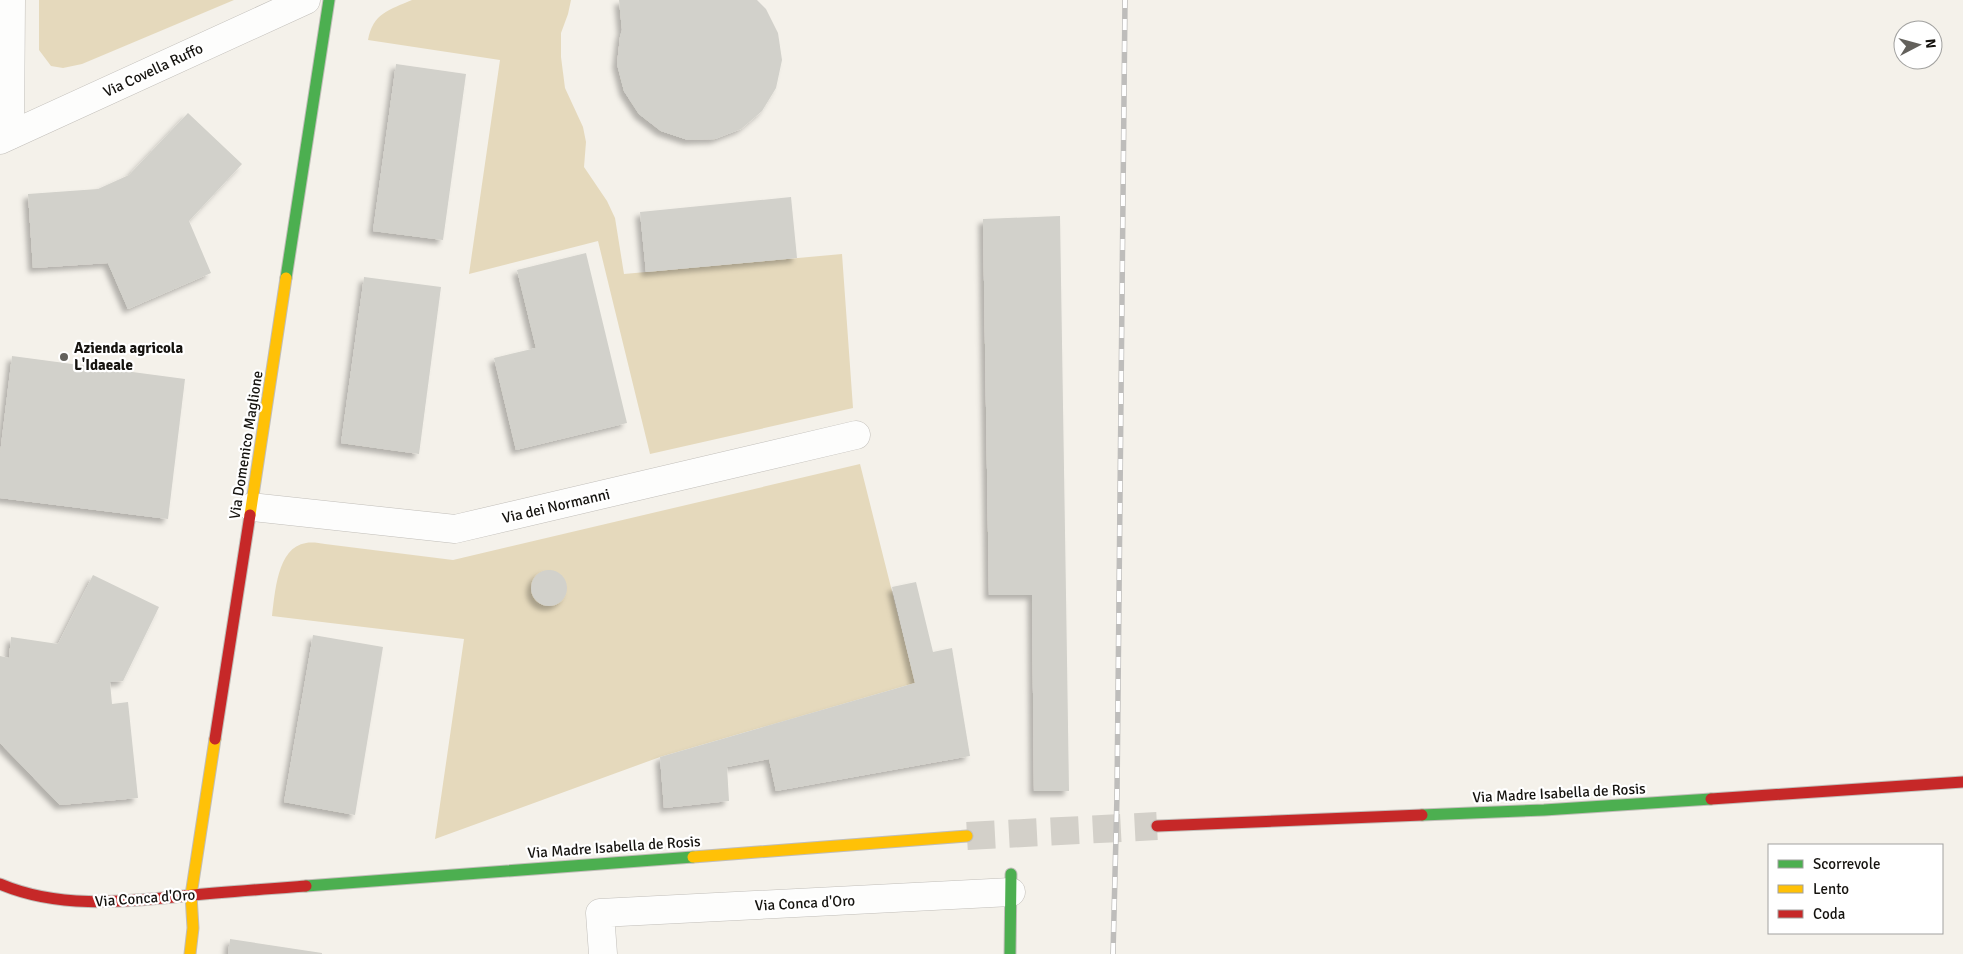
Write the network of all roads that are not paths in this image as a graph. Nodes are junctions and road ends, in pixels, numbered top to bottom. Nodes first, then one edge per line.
1 (11, 0) edge
2 (306, 0) edge
3 (329, 0) edge
4 (5, 138) edge
5 (856, 436) dead end
6 (252, 506) junction
7 (1963, 782) edge
8 (1157, 826) tunnel mouth
9 (967, 836) tunnel mouth
10 (1011, 883) joint
11 (0, 884) edge
12 (263, 888) joint
13 (191, 895) junction
14 (190, 954) edge
15 (604, 954) edge
16 (1010, 954) edge

1 - 4 street
2 - 4 street, Via Covella Ruffo
3 - 6 street, Via Domenico Maglione
5 - 6 street, Via dei Normanni
6 - 13 street, Via Domenico Maglione
7 - 8 street, Via Madre Isabella de Rosis
9 - 12 street, Via Madre Isabella de Rosis
10 - 15 street, Via Conca d'Oro
10 - 16 street
11 - 13 street, Via Conca d'Oro
12 - 13 street, Via Conca d'Oro
13 - 14 street, Via Domenico Maglione

